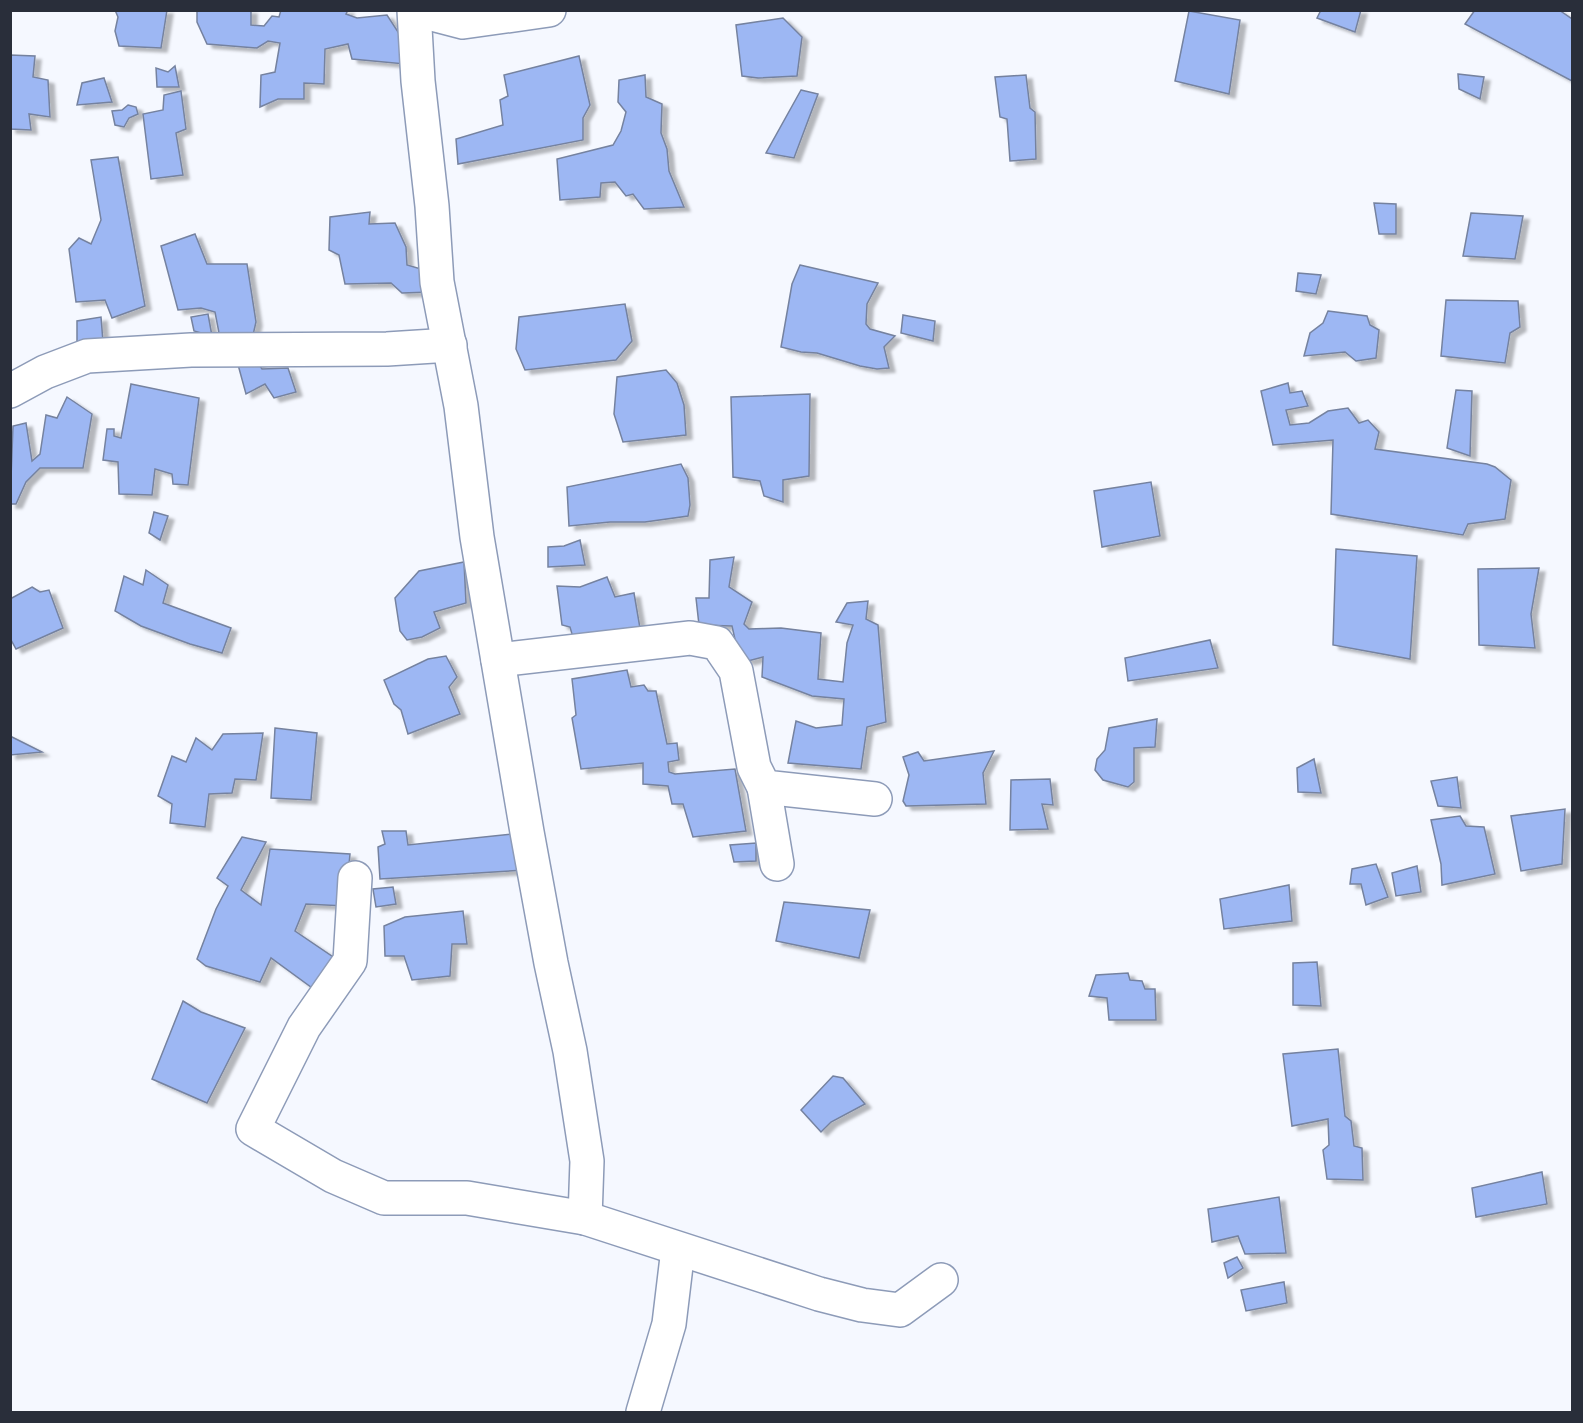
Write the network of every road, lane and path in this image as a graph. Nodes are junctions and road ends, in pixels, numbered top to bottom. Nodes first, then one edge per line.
1 (415, 10) edge
2 (549, 10) edge
3 (450, 345) junction
4 (10, 391) edge
5 (498, 660) junction
6 (764, 787) junction
7 (875, 799) dead end
8 (777, 864) dead end
9 (355, 878) dead end
10 (585, 1218) junction
11 (678, 1249) junction
12 (941, 1280) dead end
13 (643, 1413) edge

1 - 2 street
1 - 3 street
3 - 4 street
3 - 5 street
5 - 6 street
5 - 10 street
6 - 7 street
6 - 8 street
9 - 10 street
10 - 11 street
11 - 12 street
11 - 13 street

